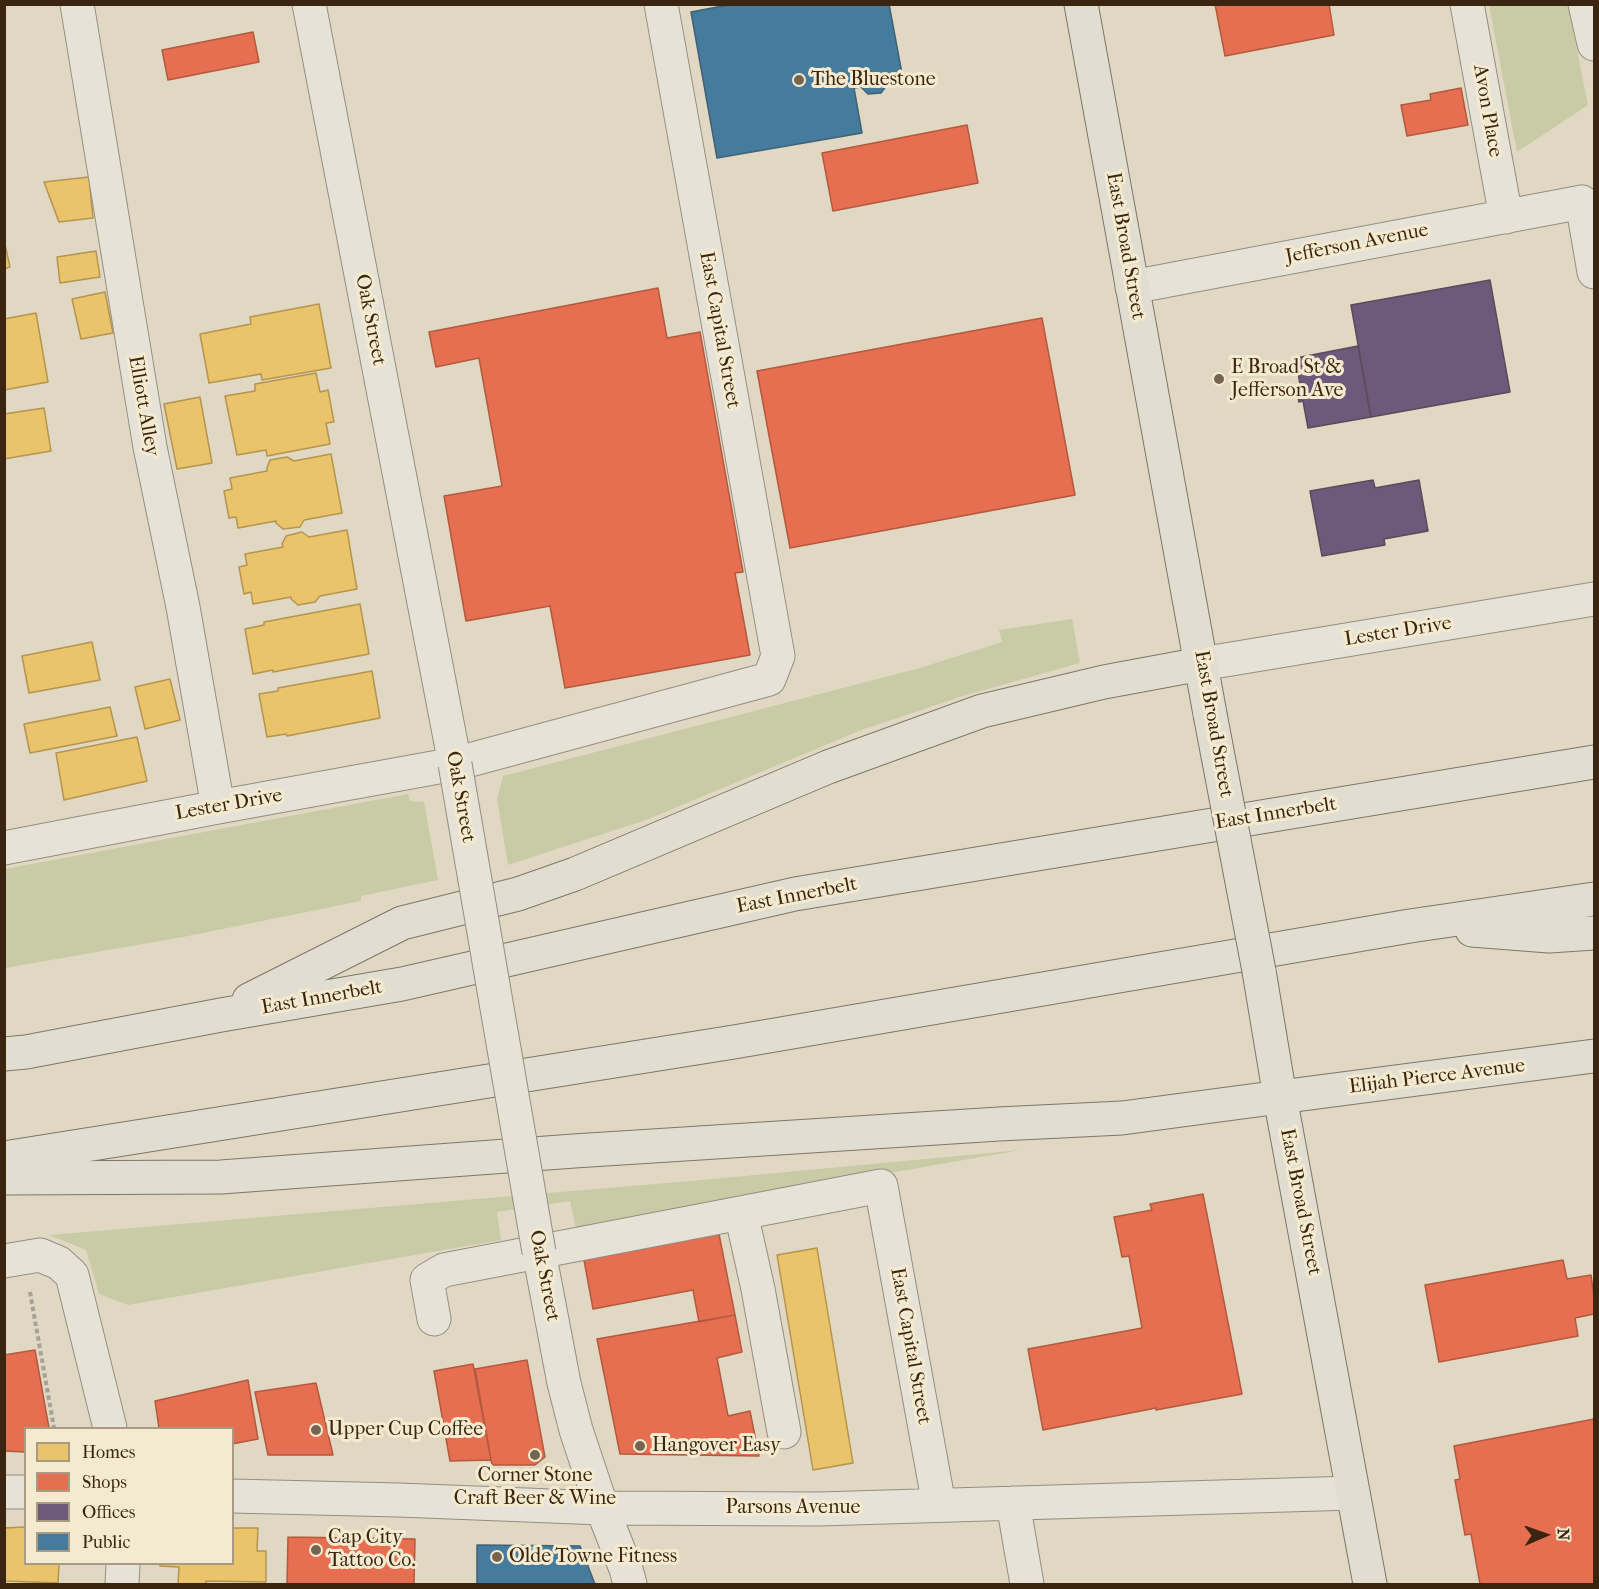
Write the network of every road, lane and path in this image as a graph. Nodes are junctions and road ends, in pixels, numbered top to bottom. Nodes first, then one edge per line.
1 (77, 4) edge
2 (309, 4) edge
3 (661, 4) edge
4 (1080, 4) edge
5 (1467, 4) edge
6 (1586, 4) edge
7 (1594, 44) edge
8 (1590, 199) edge
9 (1506, 217) junction
10 (1594, 272) edge
11 (1132, 286) junction
12 (1594, 599) edge
13 (778, 656) joint
14 (1202, 664) junction
15 (1594, 762) edge
16 (455, 764) junction
17 (218, 807) junction
18 (4, 848) edge
19 (1594, 899) edge
20 (1410, 926) junction
21 (1594, 933) edge
22 (221, 1015) junction
23 (4, 1054) edge
24 (1594, 1056) edge
25 (1280, 1097) junction
26 (4, 1158) edge
27 (4, 1178) edge
28 (741, 1213) junction
29 (539, 1252) junction
30 (4, 1262) edge
31 (30, 1292) dead end
32 (434, 1319) dead end
33 (54, 1427) edge
34 (110, 1427) edge
35 (784, 1432) dead end
36 (4, 1492) edge
37 (24, 1492) edge
38 (1353, 1493) junction
39 (234, 1496) edge
40 (1013, 1503) junction
41 (939, 1505) junction
42 (602, 1508) junction
43 (123, 1565) edge
44 (122, 1584) edge
45 (630, 1584) edge
46 (1028, 1584) edge
47 (1370, 1584) edge

1 - 17 street, Elliott Alley
2 - 16 street, Oak Street
3 - 13 street, East Capital Street
4 - 11 main road, East Broad Street
5 - 9 street, Avon Place
6 - 7 street
8 - 9 street, Jefferson Avenue
8 - 10 street
9 - 11 street, Jefferson Avenue
11 - 14 main road, East Broad Street
12 - 14 street, Lester Drive
13 - 16 street, Lester Drive
14 - 22 main road
14 - 25 main road, East Broad Street, bridge
15 - 22 main road, East Innerbelt
16 - 17 street, Lester Drive
16 - 29 street, Oak Street, bridge
17 - 18 street, Lester Drive
19 - 20 main road
20 - 21 main road
20 - 26 main road
22 - 23 main road, East Innerbelt
24 - 25 main road, Elijah Pierce Avenue
25 - 27 main road, Elijah Pierce Avenue
25 - 38 main road, East Broad Street
28 - 29 street
28 - 35 street
28 - 41 street, East Capital Street
29 - 32 street
29 - 42 street, Oak Street
30 - 34 street
31 - 33 path
36 - 37 street
38 - 40 street, Parsons Avenue
38 - 47 main road, East Broad Street
39 - 42 street, Parsons Avenue
40 - 41 street, Parsons Avenue
40 - 46 street
41 - 42 street, Parsons Avenue
42 - 45 street, Oak Street
43 - 44 street

